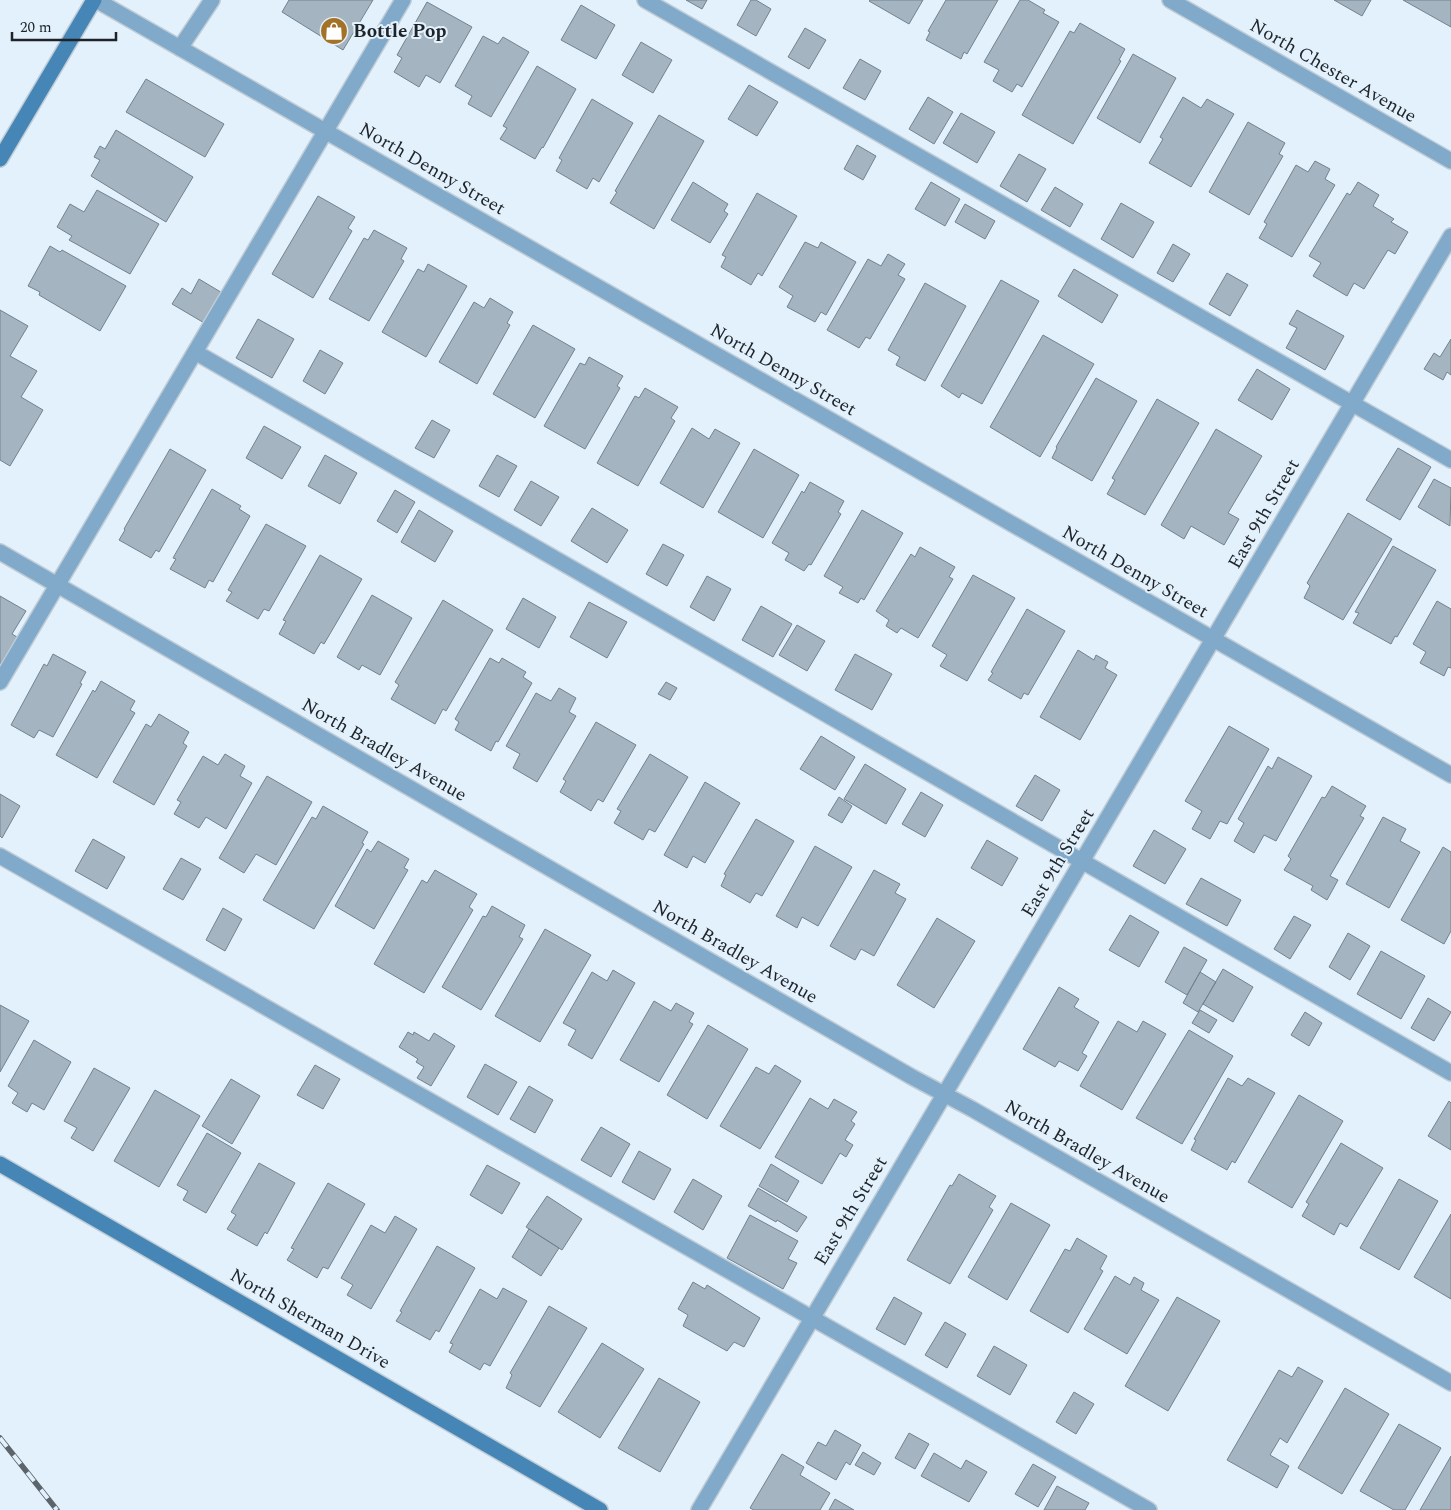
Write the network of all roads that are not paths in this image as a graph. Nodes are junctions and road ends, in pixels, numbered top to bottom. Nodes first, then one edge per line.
1 (95, 0) edge
2 (212, 0) edge
3 (403, 0) edge
4 (645, 0) edge
5 (1170, 0) edge
6 (180, 48) junction
7 (326, 131) junction
8 (0, 159) edge
9 (1451, 161) edge
10 (1451, 236) edge
11 (195, 352) junction
12 (1353, 404) junction
13 (1451, 460) edge
14 (0, 552) edge
15 (57, 585) junction
16 (1214, 640) junction
17 (0, 682) edge
18 (1451, 775) edge
19 (0, 856) edge
20 (1082, 861) junction
21 (1451, 1073) edge
22 (944, 1093) junction
23 (0, 1164) edge
24 (811, 1318) junction
25 (1451, 1383) edge
26 (600, 1510) edge
27 (699, 1510) edge
28 (1149, 1510) edge

1 - 6 street, North Denny Street
1 - 8 main road
2 - 6 street
3 - 7 street
4 - 12 street
5 - 9 street, North Chester Avenue
6 - 7 street, North Denny Street
7 - 11 street
7 - 16 street, North Denny Street
10 - 12 street, East 9th Street
11 - 15 street
11 - 20 street
12 - 13 street
12 - 16 street, East 9th Street
14 - 15 street, North Bradley Avenue
15 - 17 street
15 - 22 street, North Bradley Avenue
16 - 18 street, North Denny Street
16 - 20 street, East 9th Street
19 - 24 street
20 - 21 street
20 - 22 street, East 9th Street
22 - 24 street, East 9th Street
22 - 25 street, North Bradley Avenue
23 - 26 main road, North Sherman Drive
24 - 27 street, East 9th Street
24 - 28 street

